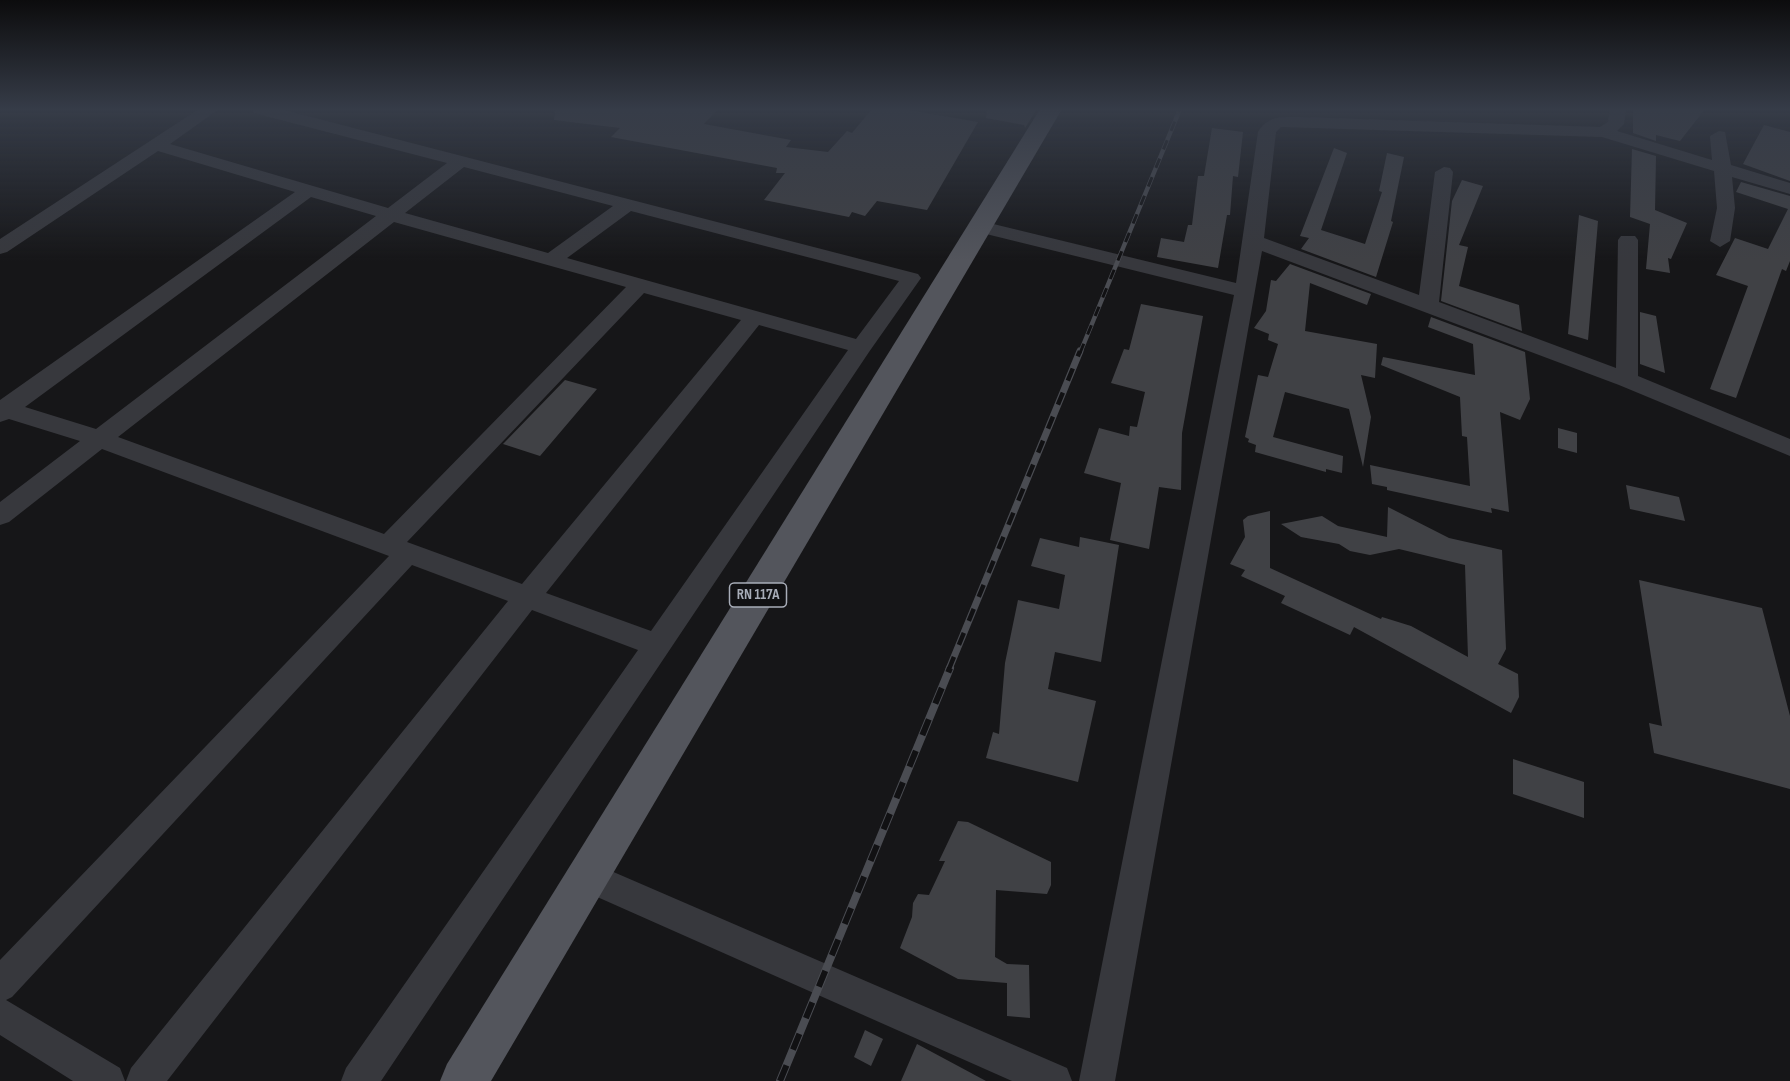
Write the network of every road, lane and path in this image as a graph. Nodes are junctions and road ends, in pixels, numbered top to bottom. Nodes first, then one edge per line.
1 (133, 159) edge
2 (203, 159) edge
3 (1022, 159) edge
4 (1264, 159) edge
5 (1691, 159) edge
6 (1721, 159) edge
7 (462, 160) joint
8 (1722, 169) junction
9 (1444, 172) dead end
10 (1790, 189) edge
11 (308, 191) junction
12 (630, 203) junction
13 (388, 214) junction
14 (981, 227) junction
15 (1628, 240) dead end
16 (1254, 241) junction
17 (1720, 241) dead end
18 (0, 248) edge
19 (551, 260) junction
20 (911, 278) junction
21 (640, 285) junction
22 (945, 286) junction
23 (1244, 291) junction
24 (1428, 306) junction
25 (755, 317) junction
26 (861, 347) junction
27 (1627, 380) junction
28 (2, 411) edge
29 (100, 439) junction
30 (1790, 448) edge
31 (0, 515) edge
32 (398, 549) junction
33 (527, 597) junction
34 (657, 645) junction
35 (588, 878) junction
36 (0, 985) edge
37 (0, 1015) edge
38 (107, 1081) edge
39 (144, 1081) edge
40 (359, 1081) edge
41 (464, 1081) edge
42 (1054, 1081) edge
43 (1097, 1081) edge

1 - 18 street
2 - 11 street
3 - 14 main road, RN 117A
4 - 16 street
5 - 8 street
6 - 8 street
7 - 12 street
7 - 13 street
8 - 10 street
8 - 17 street
9 - 24 street
11 - 13 street
11 - 28 street
12 - 19 street
12 - 20 street
13 - 19 street
13 - 29 street
14 - 22 main road, RN 117A
14 - 23 street
15 - 27 street
16 - 23 street
16 - 24 street
19 - 21 street
20 - 22 street
20 - 26 street
21 - 25 street
21 - 32 street
22 - 35 main road, RN 117A
23 - 43 street
24 - 27 street
25 - 26 street
25 - 33 street
26 - 34 street
27 - 30 street
28 - 29 street
29 - 31 street
29 - 32 street
32 - 33 street
32 - 36 street
33 - 34 street
33 - 39 street
34 - 40 street
35 - 41 main road, RN 117A
35 - 42 street
37 - 38 street

